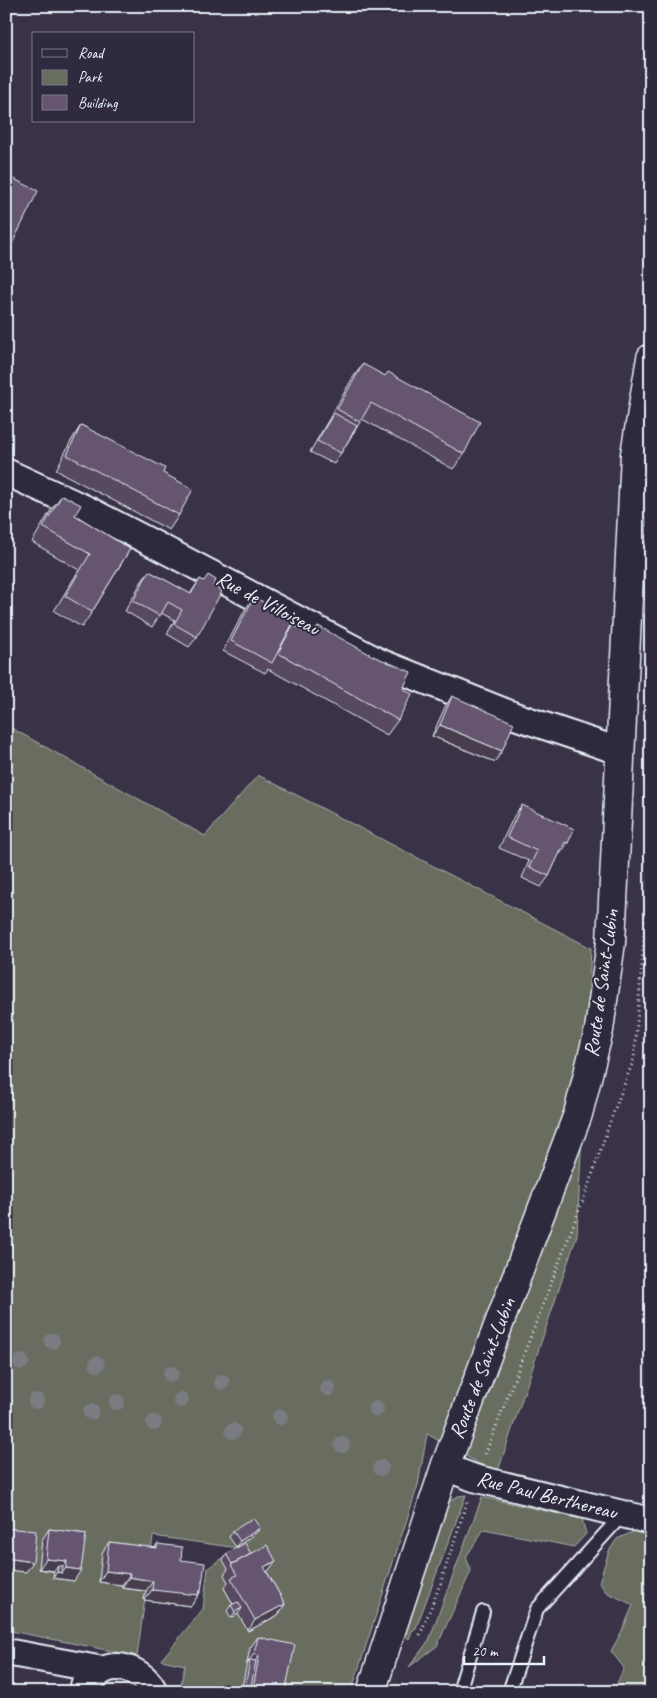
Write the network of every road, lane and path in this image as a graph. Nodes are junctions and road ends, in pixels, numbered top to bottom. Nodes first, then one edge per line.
1 (651, 358) edge
2 (6, 472) edge
3 (619, 751) junction
4 (500, 1419) dead end
5 (445, 1467) junction
6 (474, 1478) junction
7 (623, 1514) junction
8 (651, 1521) edge
9 (483, 1612) dead end
10 (6, 1652) edge
11 (103, 1670) junction
12 (83, 1692) edge
13 (154, 1692) edge
14 (371, 1692) edge
15 (459, 1692) edge
16 (509, 1692) edge

1 - 3 street, Route de Saint-Lubin
2 - 3 street, Rue de Villoiseau
3 - 5 street, Route de Saint-Lubin
4 - 6 path
5 - 6 street, Rue Paul Berthereau
5 - 14 street, Route de Saint-Lubin
6 - 7 street, Rue Paul Berthereau
7 - 8 street, Rue Paul Berthereau
7 - 16 lane
9 - 15 lane
10 - 11 street
11 - 12 street
11 - 13 street

